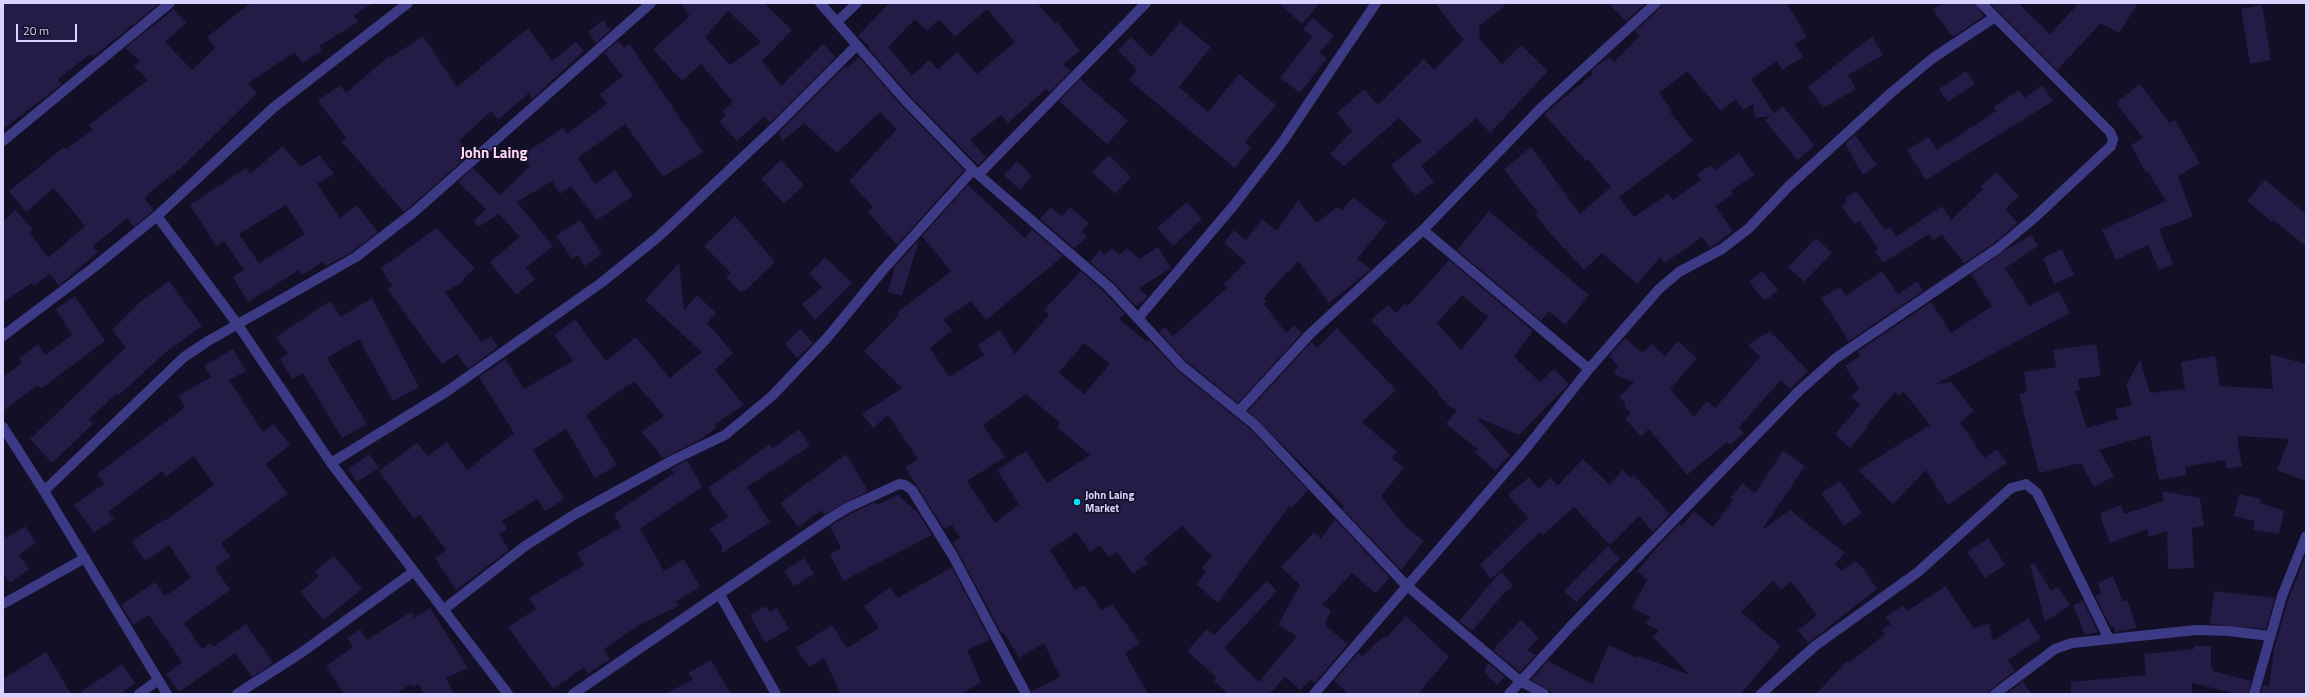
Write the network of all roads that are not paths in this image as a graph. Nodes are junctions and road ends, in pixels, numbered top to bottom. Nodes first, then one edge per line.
1 (170, 3) edge
2 (408, 3) edge
3 (651, 3) edge
4 (820, 3) edge
5 (857, 3) edge
6 (1146, 3) edge
7 (1376, 3) edge
8 (1656, 3) edge
9 (1982, 3) edge
10 (1995, 17) junction
11 (837, 22) junction
12 (857, 45) junction
13 (3, 141) edge
14 (976, 172) junction
15 (157, 216) junction
16 (1423, 230) junction
17 (1139, 317) junction
18 (238, 325) junction
19 (3, 336) edge
20 (1589, 369) junction
21 (1239, 411) junction
22 (3, 427) edge
23 (331, 463) junction
24 (44, 491) junction
25 (2306, 536) edge
26 (84, 558) junction
27 (413, 572) junction
28 (1406, 585) junction
29 (720, 596) junction
30 (3, 604) edge
31 (443, 610) junction
32 (2270, 636) junction
33 (2109, 639) junction
34 (158, 680) junction
35 (1520, 681) junction
36 (588, 690) edge
37 (139, 694) edge
38 (167, 694) edge
39 (237, 694) edge
40 (508, 694) edge
41 (573, 694) edge
42 (776, 694) edge
43 (1026, 694) edge
44 (1314, 694) edge
45 (1509, 694) edge
46 (1544, 694) edge
47 (1761, 694) edge
48 (1994, 694) edge
49 (2254, 694) edge

1 - 13 street
2 - 15 street
3 - 18 street
4 - 11 street
5 - 11 street
6 - 14 street
7 - 17 street
8 - 16 street
9 - 10 street
10 - 20 street
10 - 35 street
11 - 12 street
12 - 14 street
12 - 23 street
14 - 17 street
14 - 31 street
15 - 18 street
15 - 19 street
16 - 20 street
16 - 21 street
17 - 21 street
18 - 23 street
18 - 24 street
20 - 28 street
21 - 28 street
22 - 24 street
23 - 27 street
24 - 26 street
25 - 32 street
26 - 30 street
26 - 34 street
27 - 31 street
27 - 39 street
28 - 35 street
28 - 44 street
29 - 36 street
29 - 42 street
29 - 43 street
31 - 40 street
32 - 33 street
32 - 49 street
33 - 47 street
33 - 48 street
34 - 37 street
34 - 38 street
35 - 45 street
35 - 46 street
36 - 41 street

